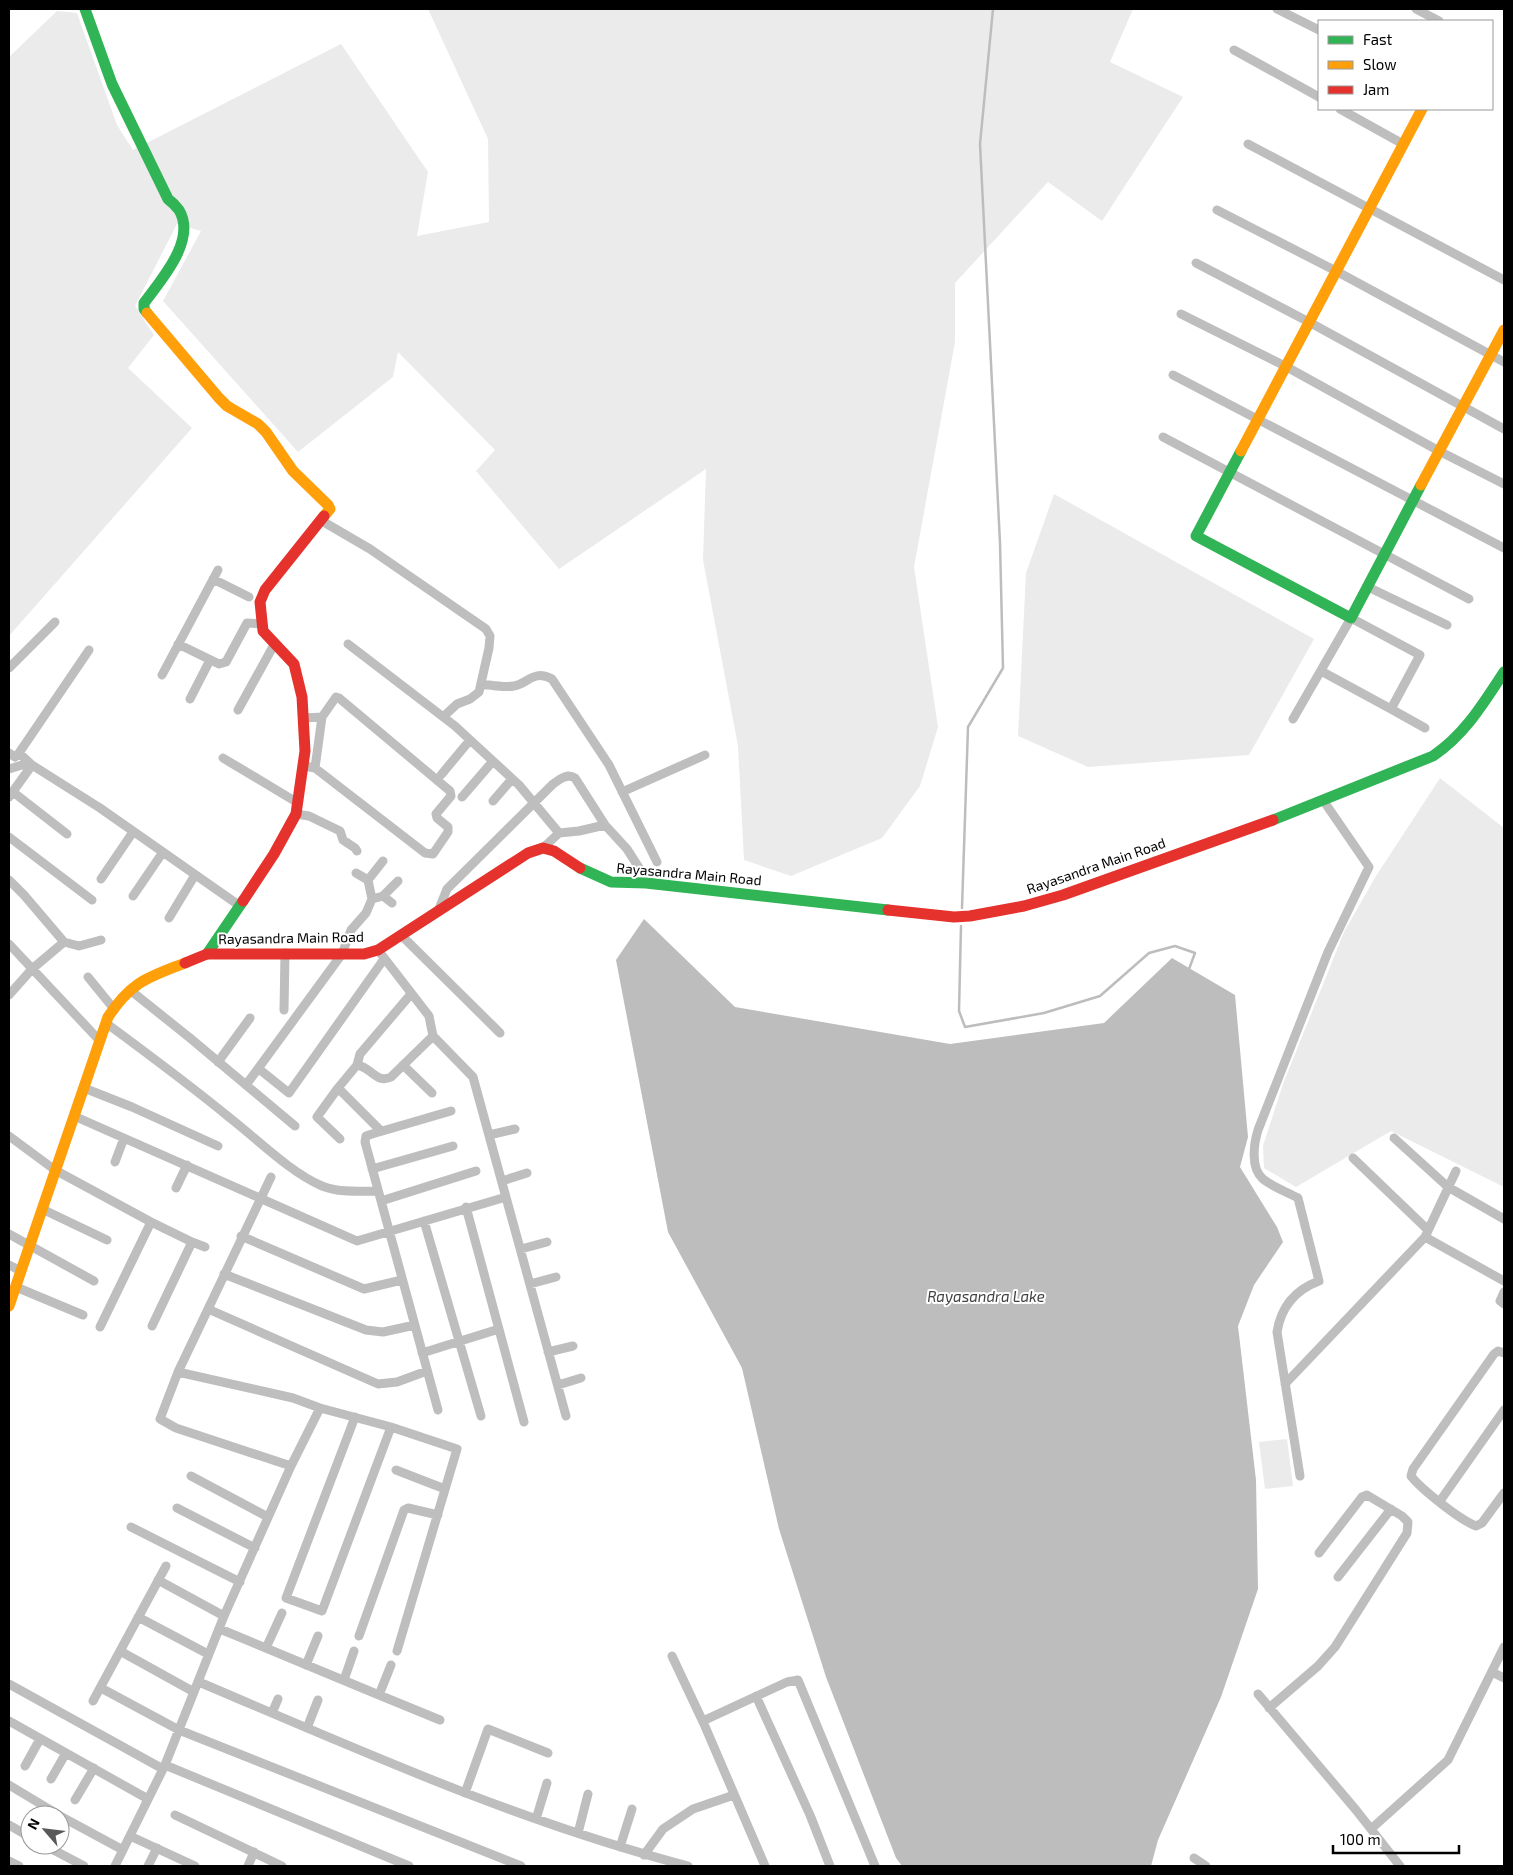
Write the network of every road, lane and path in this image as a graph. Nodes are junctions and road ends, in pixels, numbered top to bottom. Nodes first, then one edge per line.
1 (85, 9) edge
2 (1277, 9) edge
3 (1416, 9) edge
4 (1437, 20) edge
5 (1318, 30) edge
6 (1234, 50) dead end
7 (1318, 96) edge
8 (1342, 110) edge
9 (1421, 110) edge
10 (1248, 144) dead end
11 (1403, 144) junction
12 (1368, 208) junction
13 (1217, 210) dead end
14 (1196, 264) dead end
15 (1336, 271) junction
16 (1504, 280) edge
17 (1181, 314) dead end
18 (1309, 322) junction
19 (1504, 330) edge
20 (1490, 355) junction
21 (1504, 362) edge
22 (1285, 366) junction
23 (1173, 375) dead end
24 (1462, 407) junction
25 (1257, 419) junction
26 (1504, 429) edge
27 (1163, 437) dead end
28 (1439, 450) junction
29 (1229, 472) junction
30 (1504, 484) edge
31 (1412, 501) junction
32 (322, 521) junction
33 (1504, 548) edge
34 (1385, 553) junction
35 (218, 570) dead end
36 (213, 579) junction
37 (1368, 587) junction
38 (249, 596) dead end
39 (1469, 599) dead end
40 (1351, 618) junction
41 (56, 622) dead end
42 (262, 624) junction
43 (1447, 625) dead end
44 (275, 643) junction
45 (178, 644) junction
46 (348, 644) dead end
47 (89, 650) dead end
48 (210, 660) junction
49 (9, 668) edge
50 (1321, 670) junction
51 (1504, 672) edge
52 (162, 675) dead end
53 (482, 684) junction
54 (190, 699) dead end
55 (1392, 709) junction
56 (238, 710) dead end
57 (322, 717) junction
58 (443, 717) junction
59 (303, 718) junction
60 (1293, 719) dead end
61 (1425, 728) dead end
62 (470, 740) junction
63 (9, 753) edge
64 (19, 753) junction
65 (705, 755) dead end
66 (223, 758) dead end
67 (493, 761) junction
68 (32, 765) junction
69 (309, 767) junction
70 (9, 769) edge
71 (442, 775) dead end
72 (512, 779) junction
73 (622, 792) junction
74 (11, 794) edge
75 (462, 797) dead end
76 (1322, 800) junction
77 (492, 801) dead end
78 (534, 804) junction
79 (297, 808) junction
80 (605, 825) junction
81 (134, 832) junction
82 (559, 833) junction
83 (67, 834) dead end
84 (9, 837) edge
85 (543, 848) junction
86 (358, 851) dead end
87 (162, 852) junction
88 (383, 861) dead end
89 (656, 862) dead end
90 (641, 872) dead end
91 (356, 874) dead end
92 (195, 875) junction
93 (101, 879) dead end
94 (9, 880) edge
95 (368, 880) junction
96 (398, 881) dead end
97 (133, 896) dead end
98 (383, 896) junction
99 (372, 899) junction
100 (92, 900) dead end
101 (392, 903) dead end
102 (240, 906) junction
103 (439, 909) junction
104 (169, 918) dead end
105 (401, 935) junction
106 (101, 940) dead end
107 (64, 942) junction
108 (9, 944) edge
109 (285, 953) junction
110 (207, 954) junction
111 (342, 954) junction
112 (382, 955) junction
113 (32, 969) junction
114 (88, 977) dead end
115 (130, 990) junction
116 (411, 994) junction
117 (9, 995) edge
118 (114, 1009) junction
119 (284, 1010) dead end
120 (250, 1018) dead end
121 (106, 1023) junction
122 (500, 1033) dead end
123 (433, 1036) junction
124 (100, 1041) junction
125 (218, 1062) junction
126 (357, 1065) junction
127 (403, 1065) junction
128 (259, 1069) junction
129 (246, 1085) junction
130 (84, 1088) junction
131 (338, 1088) junction
132 (432, 1093) dead end
133 (451, 1111) dead end
134 (74, 1116) junction
135 (295, 1126) dead end
136 (515, 1129) dead end
137 (381, 1131) junction
138 (9, 1136) edge
139 (489, 1136) junction
140 (124, 1138) junction
141 (340, 1138) dead end
142 (1394, 1138) dead end
143 (218, 1146) dead end
144 (453, 1146) dead end
145 (1353, 1158) dead end
146 (115, 1162) dead end
147 (187, 1165) junction
148 (372, 1168) junction
149 (55, 1170) junction
150 (476, 1171) dead end
151 (1456, 1171) dead end
152 (527, 1173) dead end
153 (270, 1177) dead end
154 (502, 1181) junction
155 (1448, 1187) junction
156 (176, 1188) dead end
157 (378, 1191) junction
158 (506, 1197) junction
159 (259, 1198) junction
160 (381, 1201) junction
161 (466, 1207) junction
162 (42, 1209) junction
163 (1504, 1219) edge
164 (424, 1220) junction
165 (151, 1222) junction
166 (389, 1231) junction
167 (1426, 1233) junction
168 (9, 1234) edge
169 (242, 1236) junction
170 (107, 1240) dead end
171 (192, 1242) junction
172 (547, 1242) dead end
173 (30, 1246) junction
174 (205, 1248) dead end
175 (521, 1250) junction
176 (9, 1264) edge
177 (21, 1270) junction
178 (224, 1274) junction
179 (556, 1277) dead end
180 (402, 1280) junction
181 (94, 1281) dead end
182 (1504, 1281) edge
183 (530, 1284) junction
184 (16, 1287) junction
185 (1504, 1292) edge
186 (1504, 1304) edge
187 (9, 1306) edge
188 (208, 1309) junction
189 (83, 1315) dead end
190 (415, 1325) junction
191 (152, 1326) dead end
192 (100, 1327) dead end
193 (499, 1329) junction
194 (459, 1342) junction
195 (573, 1346) dead end
196 (548, 1352) junction
197 (422, 1353) junction
198 (1504, 1353) edge
199 (427, 1371) junction
200 (178, 1372) junction
201 (581, 1378) dead end
202 (1285, 1384) junction
203 (558, 1385) junction
204 (320, 1408) junction
205 (438, 1410) dead end
206 (1504, 1410) edge
207 (481, 1416) dead end
208 (566, 1416) dead end
209 (355, 1417) junction
210 (524, 1422) dead end
211 (391, 1427) junction
212 (291, 1466) junction
213 (396, 1470) dead end
214 (190, 1476) dead end
215 (1300, 1476) dead end
216 (445, 1489) junction
217 (1504, 1493) edge
218 (1440, 1501) junction
219 (177, 1508) dead end
220 (1391, 1509) junction
221 (438, 1515) junction
222 (268, 1517) junction
223 (131, 1527) dead end
224 (255, 1548) junction
225 (1319, 1553) dead end
226 (166, 1566) dead end
227 (1338, 1577) dead end
228 (158, 1580) junction
229 (240, 1582) junction
230 (282, 1613) dead end
231 (224, 1616) junction
232 (138, 1617) junction
233 (220, 1629) junction
234 (318, 1636) dead end
235 (359, 1636) dead end
236 (1504, 1647) edge
237 (266, 1648) junction
238 (120, 1651) junction
239 (354, 1651) dead end
240 (397, 1651) dead end
241 (208, 1654) junction
242 (672, 1656) dead end
243 (306, 1664) junction
244 (391, 1665) dead end
245 (1492, 1672) junction
246 (1504, 1678) edge
247 (344, 1680) junction
248 (199, 1682) junction
249 (9, 1684) edge
250 (101, 1688) junction
251 (194, 1692) junction
252 (1258, 1694) dead end
253 (379, 1695) junction
254 (756, 1696) junction
255 (278, 1699) dead end
256 (318, 1700) dead end
257 (93, 1701) dead end
258 (1269, 1708) junction
259 (272, 1713) junction
260 (440, 1720) dead end
261 (704, 1724) junction
262 (10, 1725) edge
263 (307, 1728) junction
264 (179, 1730) junction
265 (40, 1738) junction
266 (66, 1753) junction
267 (548, 1753) dead end
268 (25, 1766) dead end
269 (164, 1767) junction
270 (94, 1768) junction
271 (51, 1779) dead end
272 (547, 1783) dead end
273 (9, 1785) edge
274 (465, 1793) junction
275 (588, 1794) dead end
276 (734, 1795) junction
277 (148, 1799) junction
278 (75, 1800) dead end
279 (43, 1805) edge
280 (632, 1809) dead end
281 (175, 1815) dead end
282 (536, 1819) junction
283 (70, 1821) edge
284 (9, 1825) edge
285 (1371, 1829) junction
286 (20, 1831) edge
287 (578, 1833) junction
288 (130, 1836) junction
289 (620, 1847) junction
290 (157, 1848) junction
291 (123, 1850) junction
292 (254, 1852) junction
293 (63, 1855) edge
294 (644, 1855) junction
295 (1194, 1858) dead end
296 (9, 1861) edge
297 (19, 1866) edge
298 (84, 1866) edge
299 (115, 1866) edge
300 (148, 1866) edge
301 (194, 1866) edge
302 (248, 1866) edge
303 (282, 1866) edge
304 (409, 1866) edge
305 (521, 1866) edge
306 (688, 1866) edge
307 (764, 1866) edge
308 (830, 1866) edge
309 (875, 1866) edge
310 (1206, 1866) edge
311 (1400, 1866) edge

1 - 32 street
2 - 5 street
3 - 4 street
6 - 7 street
8 - 11 street
9 - 11 street
10 - 12 street
11 - 12 street
12 - 15 street
12 - 16 street
13 - 15 street
14 - 18 street
15 - 18 street
15 - 20 street
17 - 22 street
18 - 22 street
18 - 24 street
19 - 20 street
20 - 21 street
20 - 24 street
22 - 25 street
22 - 28 street
23 - 25 street
24 - 26 street
24 - 28 street
25 - 29 street
25 - 31 street
27 - 29 street
28 - 30 street
28 - 31 street
29 - 34 street
29 - 40 street
31 - 33 street
31 - 34 street
32 - 42 street
32 - 53 street
34 - 37 street
34 - 39 street
35 - 36 street
36 - 38 street
36 - 45 street
37 - 40 street
37 - 43 street
40 - 50 street
40 - 55 street
41 - 49 street
42 - 44 street
42 - 48 street
44 - 56 street
44 - 59 street
45 - 48 street
45 - 52 street
46 - 58 street
47 - 64 street
48 - 54 street
50 - 55 street
50 - 60 street
51 - 76 street, Rayasandra Main Road
53 - 58 street
53 - 73 street
55 - 61 street
57 - 59 street
57 - 69 street
57 - 69 street
58 - 62 street
59 - 69 street
62 - 67 street
62 - 71 street
63 - 64 street
64 - 68 street
65 - 73 street
66 - 79 street
67 - 72 street
67 - 75 street
68 - 70 street
68 - 74 street
68 - 81 street
69 - 79 street
72 - 77 street
72 - 78 street
73 - 89 street
74 - 83 street
76 - 85 street, Rayasandra Main Road
76 - 202 street
78 - 80 street
78 - 82 street
78 - 103 street
79 - 86 street
79 - 102 street
80 - 82 street
80 - 90 street
81 - 87 street
81 - 93 street
82 - 85 street
84 - 100 street
85 - 103 street, Rayasandra Main Road
87 - 92 street
87 - 97 street
88 - 95 street
91 - 95 street
92 - 102 street
92 - 104 street
94 - 107 street
95 - 99 street
96 - 98 street
98 - 99 street
98 - 101 street
99 - 111 street
102 - 110 street
103 - 105 street, Rayasandra Main Road
105 - 112 street, Rayasandra Main Road
105 - 122 street
106 - 107 street
107 - 113 street
108 - 113 street
109 - 110 street, Rayasandra Main Road
109 - 111 street, Rayasandra Main Road
109 - 119 street
110 - 115 street, Rayasandra Main Road
111 - 112 street, Rayasandra Main Road
111 - 128 street
112 - 116 street
112 - 128 street
113 - 117 street
113 - 124 street
114 - 118 street
115 - 118 street, Rayasandra Main Road
115 - 125 street
116 - 123 street
116 - 126 street
118 - 121 street, Rayasandra Main Road
120 - 125 street
121 - 124 street, Rayasandra Main Road
121 - 157 street
123 - 127 street
123 - 139 street
124 - 130 street, Rayasandra Main Road
125 - 129 street
126 - 127 street
126 - 131 street
127 - 132 street
128 - 129 street
129 - 135 street
130 - 134 street, Rayasandra Main Road
130 - 143 street
131 - 137 street
131 - 141 street
133 - 137 street
134 - 140 street
134 - 149 street, Rayasandra Main Road
136 - 139 street
137 - 148 street
138 - 149 street
139 - 154 street
140 - 146 street
140 - 147 street
142 - 155 street
144 - 148 street
145 - 167 street
147 - 156 street
147 - 159 street
148 - 157 street
149 - 162 street, Rayasandra Main Road
149 - 165 street
150 - 160 street
151 - 155 street
152 - 154 street
153 - 159 street
154 - 158 street
155 - 163 street
155 - 167 street
157 - 160 street
158 - 161 street
158 - 175 street
159 - 166 street
159 - 169 street
160 - 166 street
161 - 164 street
161 - 193 street
162 - 170 street
162 - 173 street, Rayasandra Main Road
164 - 166 street
164 - 194 street
165 - 171 street
165 - 192 street
166 - 180 street
167 - 182 street
167 - 202 street
168 - 173 street
169 - 178 street
169 - 180 street
171 - 174 street
171 - 191 street
172 - 175 street
173 - 177 street, Rayasandra Main Road
173 - 181 street
175 - 183 street
176 - 177 street
177 - 184 street, Rayasandra Main Road
178 - 188 street
178 - 190 street
179 - 183 street
180 - 190 street
183 - 196 street
184 - 187 street, Rayasandra Main Road
184 - 189 street
185 - 186 street
188 - 199 street
188 - 200 street
190 - 197 street
193 - 194 street
193 - 210 street
194 - 197 street
194 - 207 street
195 - 196 street
196 - 203 street
197 - 199 street
198 - 218 street
199 - 205 street
200 - 204 street
200 - 212 street
201 - 203 street
202 - 215 street
203 - 208 street
204 - 209 street
204 - 212 street
206 - 218 street
209 - 211 street
209 - 211 street
211 - 216 street
212 - 222 street
213 - 216 street
214 - 222 street
216 - 221 street
217 - 218 street
219 - 224 street
220 - 225 street
220 - 227 street
220 - 258 street
221 - 235 street
221 - 240 street
222 - 224 street
223 - 229 street
224 - 229 street
226 - 228 street
228 - 231 street
228 - 232 street
229 - 231 street
230 - 237 street
231 - 233 street
232 - 238 street
232 - 241 street
233 - 237 street
233 - 241 street
234 - 243 street
236 - 245 street
237 - 243 street
238 - 250 street
238 - 251 street
239 - 247 street
241 - 248 street
242 - 261 street
243 - 247 street
244 - 253 street
245 - 246 street
245 - 285 street
247 - 253 street
248 - 251 street
248 - 259 street
249 - 269 street
250 - 257 street
250 - 264 street
251 - 264 street
252 - 258 street
253 - 260 street
254 - 261 street
254 - 308 street
254 - 309 street
255 - 259 street
256 - 263 street
258 - 285 street
259 - 263 street
261 - 276 street
262 - 265 street
263 - 274 street
264 - 269 street
264 - 305 street
265 - 266 street
265 - 268 street
266 - 270 street
266 - 271 street
267 - 274 street
269 - 277 street
269 - 304 street
270 - 277 street
270 - 278 street
272 - 282 street
273 - 279 street
274 - 282 street
275 - 287 street
276 - 294 street
276 - 307 street
277 - 288 street
280 - 289 street
281 - 292 street
282 - 287 street
283 - 291 street
284 - 286 street
285 - 311 street
287 - 289 street
288 - 290 street
288 - 291 street
289 - 294 street
290 - 300 street
290 - 301 street
291 - 299 street
292 - 302 street
292 - 303 street
293 - 298 street
294 - 306 street
295 - 310 street
296 - 297 street

